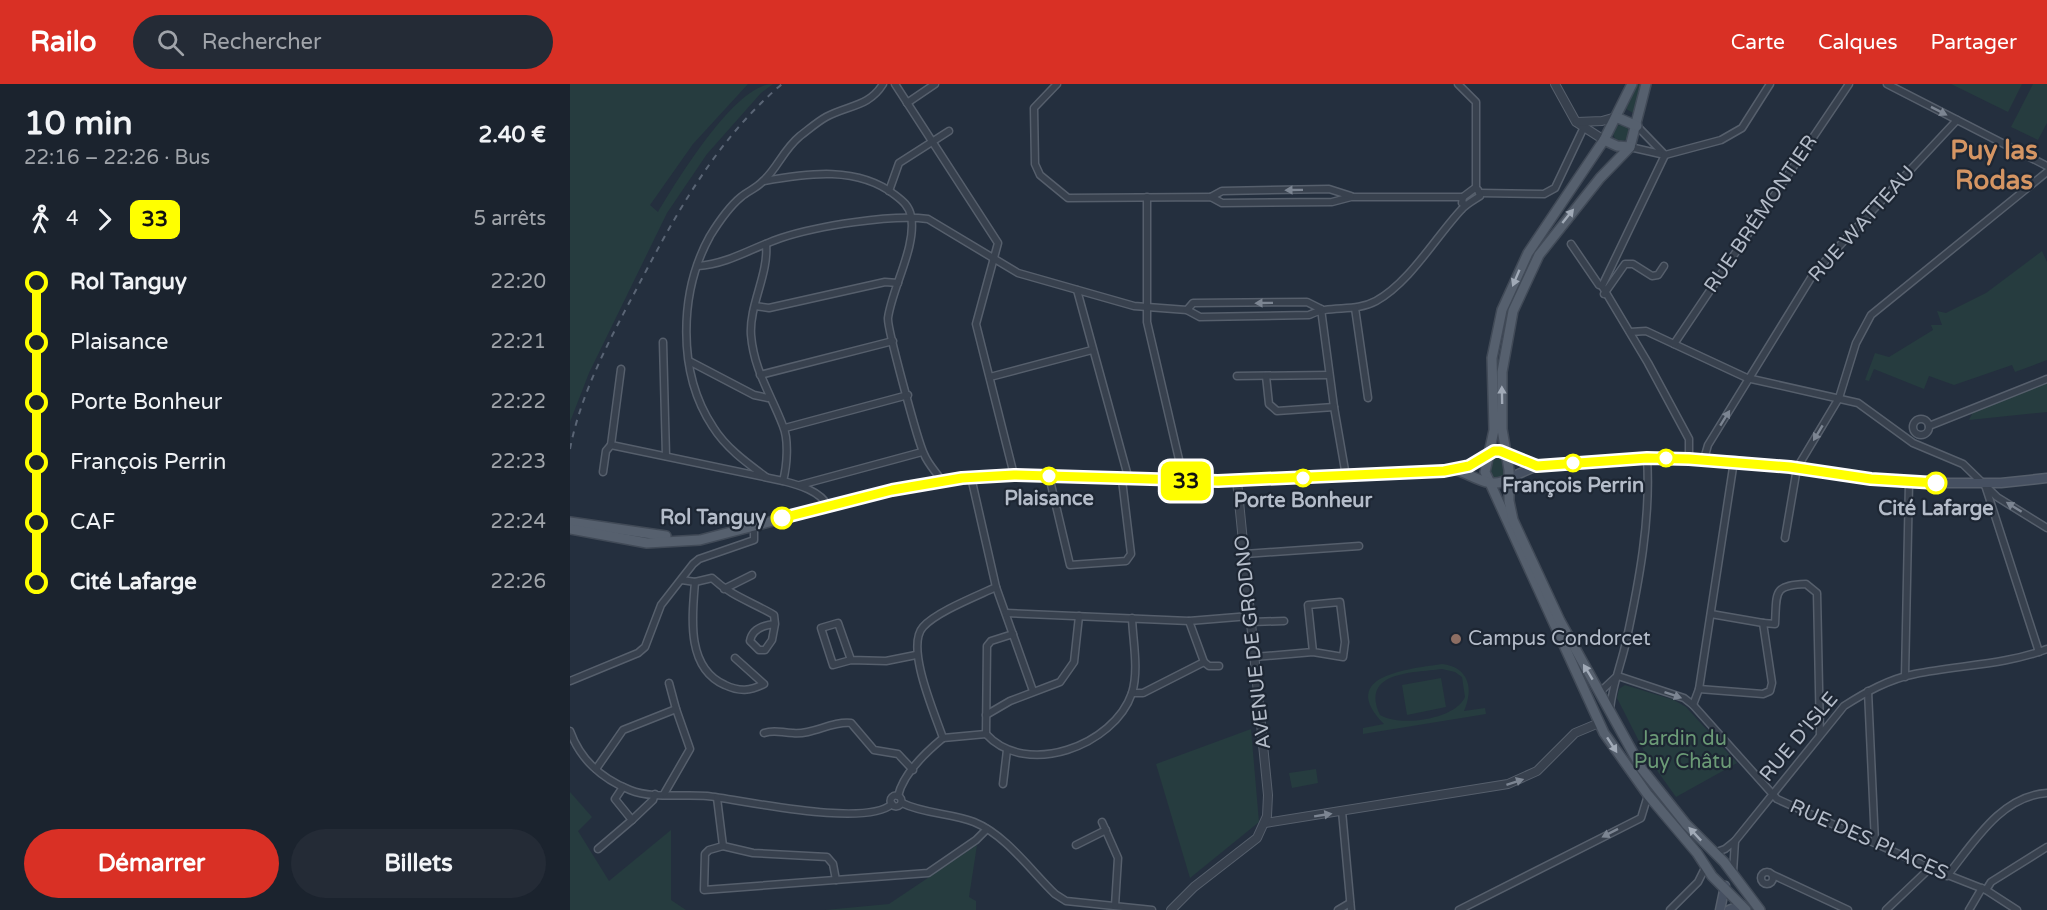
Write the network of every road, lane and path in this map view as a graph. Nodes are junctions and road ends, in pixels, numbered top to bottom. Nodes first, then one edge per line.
1 (883, 84) edge
2 (895, 84) edge
3 (935, 84) edge
4 (1057, 84) edge
5 (1458, 84) edge
6 (1555, 84) edge
7 (1632, 84) edge
8 (1646, 84) edge
9 (1770, 84) edge
10 (1849, 84) edge
11 (1887, 84) edge
12 (1905, 84) edge
13 (1902, 91) junction
14 (906, 103) junction
15 (1619, 118) junction
16 (1958, 120) junction
17 (1576, 122) junction
18 (1637, 126) junction
19 (1584, 127) junction
20 (949, 131) dead end
21 (1604, 140) junction
22 (931, 141) junction
23 (1630, 147) junction
24 (1665, 155) junction
25 (2047, 166) edge
26 (2047, 172) edge
27 (764, 181) junction
28 (889, 191) junction
29 (1479, 193) junction
30 (1463, 196) junction
31 (1147, 197) junction
32 (1211, 197) junction
33 (1352, 197) junction
34 (1466, 205) junction
35 (911, 217) junction
36 (766, 244) junction
37 (1571, 244) dead end
38 (995, 260) junction
39 (698, 266) junction
40 (1664, 266) dead end
41 (898, 283) junction
42 (1602, 286) junction
43 (1077, 290) junction
44 (1605, 294) junction
45 (756, 306) junction
46 (1146, 307) junction
47 (1355, 308) junction
48 (1321, 309) junction
49 (1187, 310) junction
50 (1630, 332) junction
51 (893, 340) junction
52 (663, 342) dead end
53 (1674, 344) junction
54 (1092, 350) junction
55 (689, 361) junction
56 (621, 369) dead end
57 (760, 375) junction
58 (1329, 375) junction
59 (1237, 376) dead end
60 (1266, 376) junction
61 (990, 377) junction
62 (1750, 378) junction
63 (2047, 379) edge
64 (908, 395) junction
65 (768, 398) junction
66 (1368, 398) dead end
67 (1839, 398) junction
68 (1334, 407) junction
69 (1929, 426) junction
70 (784, 428) junction
71 (1917, 434) junction
72 (1913, 442) junction
73 (611, 445) junction
74 (922, 452) junction
75 (1506, 453) junction
76 (1487, 454) junction
77 (666, 456) junction
78 (1647, 458) junction
79 (1689, 459) junction
80 (1704, 459) junction
81 (1734, 461) junction
82 (1537, 466) junction
83 (1797, 468) junction
84 (1457, 470) junction
85 (603, 472) dead end
86 (1014, 475) junction
87 (1049, 476) junction
88 (1346, 476) junction
89 (766, 477) junction
90 (971, 477) junction
91 (1509, 478) junction
92 (2047, 478) edge
93 (783, 480) junction
94 (1125, 480) junction
95 (942, 481) junction
96 (1184, 481) junction
97 (1237, 481) junction
98 (1909, 483) junction
99 (1984, 483) junction
100 (1489, 484) junction
101 (799, 485) junction
102 (828, 506) junction
103 (570, 522) edge
104 (754, 526) junction
105 (2047, 528) edge
106 (570, 529) edge
107 (719, 535) junction
108 (1785, 538) dead end
109 (1359, 546) dead end
110 (1245, 554) junction
111 (752, 575) dead end
112 (682, 580) junction
113 (695, 582) junction
114 (996, 587) junction
115 (724, 590) junction
116 (1006, 613) junction
117 (1711, 614) junction
118 (1079, 616) junction
119 (1132, 618) junction
120 (1250, 619) junction
121 (1189, 621) junction
122 (1284, 621) dead end
123 (1763, 622) junction
124 (775, 624) junction
125 (1012, 634) junction
126 (2047, 649) edge
127 (1313, 651) junction
128 (2039, 652) junction
129 (916, 655) junction
130 (1254, 657) junction
131 (735, 658) dead end
132 (851, 660) junction
133 (1204, 662) junction
134 (1219, 666) dead end
135 (1618, 676) junction
136 (1905, 677) junction
137 (570, 681) edge
138 (669, 684) dead end
139 (1699, 688) junction
140 (1033, 691) junction
141 (1868, 691) junction
142 (1132, 693) junction
143 (1596, 700) junction
144 (1693, 705) junction
145 (676, 709) junction
146 (986, 715) junction
147 (1605, 716) junction
148 (570, 732) edge
149 (764, 733) dead end
150 (986, 734) junction
151 (1820, 735) junction
152 (943, 738) junction
153 (1007, 750) junction
154 (596, 769) junction
155 (914, 770) junction
156 (1003, 784) dead end
157 (623, 787) junction
158 (2047, 793) edge
159 (655, 794) junction
160 (664, 794) junction
161 (1648, 795) junction
162 (898, 796) junction
163 (1772, 796) junction
164 (717, 798) junction
165 (902, 803) junction
166 (892, 804) junction
167 (1342, 811) junction
168 (633, 820) junction
169 (1102, 822) dead end
170 (1265, 823) junction
171 (987, 829) junction
172 (1106, 830) junction
173 (1735, 842) junction
174 (1875, 843) junction
175 (1076, 845) dead end
176 (723, 846) junction
177 (2047, 847) edge
178 (598, 849) dead end
179 (1712, 855) junction
180 (1705, 868) junction
181 (1930, 868) junction
182 (1773, 875) dead end
183 (1947, 876) junction
184 (1729, 879) junction
185 (836, 880) junction
186 (1984, 889) junction
187 (1115, 906) junction
188 (1351, 906) edge
189 (1083, 907) edge
190 (1744, 908) edge
191 (1144, 910) edge
192 (1152, 910) edge
193 (1171, 910) edge
194 (1338, 910) edge
195 (1459, 910) edge
196 (1670, 910) edge
197 (1720, 910) edge
198 (1730, 910) edge
199 (1760, 910) edge
200 (1848, 910) edge
201 (1886, 910) edge
202 (1969, 910) edge
203 (2017, 910) edge

1 - 27 street
2 - 14 street
3 - 14 street
4 - 31 street
5 - 29 street
6 - 17 street
7 - 15 main road
8 - 18 main road
9 - 24 street
10 - 53 street, RUE BRÉMONTIER
11 - 13 street
12 - 13 street
13 -> 16 street
14 - 22 street
15 - 17 street
15 - 18 main road
15 - 21 main road
16 - 25 street
16 - 62 street, RUE WATTEAU
17 - 19 street
18 - 23 main road
18 - 24 street
19 - 21 street
19 - 29 street
20 - 22 street
21 - 23 main road
21 -> 76 main road
22 - 28 street
22 - 38 street
23 - 24 street
75 -> 23 main road
24 - 42 street
26 - 67 street
27 - 28 street
27 - 39 street
28 - 35 street
29 - 30 street
29 - 34 street
30 - 33 street
30 - 34 street
31 - 32 street
31 - 46 street
32 - 33 street
33 -> 32 street
34 - 47 street
35 - 36 street
35 - 38 street
35 - 41 street
36 - 39 street
36 - 45 street
37 - 42 street
38 - 43 street
38 - 61 street
39 - 55 street
40 - 44 street
41 - 45 street
41 - 51 street
42 - 44 street
43 - 46 street
43 - 54 street
44 - 50 street
45 - 57 street
46 - 49 street
46 - 96 street
47 - 48 street
47 - 66 street
48 - 49 street
48 -> 49 street
48 - 58 street
50 - 53 street
50 - 79 street
51 - 57 street
51 - 64 street
52 - 77 street
53 - 62 street
54 - 61 street
54 - 94 street
55 - 65 street
55 - 89 street
56 - 73 street
57 - 65 street
58 - 60 street
58 - 68 street
59 - 60 street
60 - 68 street
61 - 86 street
62 - 67 street
80 -> 62 street, RUE WATTEAU
63 - 69 street
64 - 70 street
64 - 74 street
65 - 70 street
67 - 72 street
67 -> 83 street
68 - 88 street
69 - 71 street
69 - 71 street
70 - 93 street
71 - 72 street
72 - 99 street
73 - 77 street
73 - 85 street
74 - 95 street
74 - 101 street
75 - 76 main road
75 - 82 main road
75 - 91 main road
76 - 84 main road
76 - 100 main road
77 - 89 street
78 - 79 main road
78 - 82 main road
78 - 135 street
79 - 80 main road
80 - 81 main road
81 - 83 main road
81 - 117 street
82 - 91 main road
83 - 98 main road
83 - 108 street
84 - 88 main road
84 - 100 main road
86 - 87 main road
86 - 90 main road
87 - 94 main road
87 - 94 street
88 - 97 main road
89 - 93 street
90 - 95 main road
90 - 114 street
91 - 100 main road
143 -> 91 main road
92 - 99 main road
93 - 101 street
94 - 96 main road
95 - 102 main road
96 - 97 main road
97 - 110 street, AVENUE DE GRODNO
98 - 99 main road
98 - 136 street
105 -> 99 street
99 - 128 street
100 - 143 main road
101 - 102 street
102 - 104 main road
103 - 107 main road
104 - 107 main road
104 - 112 street
106 - 107 main road
109 - 110 street
110 - 120 street, AVENUE DE GRODNO
111 - 115 street
112 - 113 street
112 - 137 street
113 - 115 street
113 - 131 street
114 - 116 street
114 - 129 street
115 - 124 street
116 - 118 street
116 - 125 street
117 - 123 street
117 - 139 street
118 - 119 street
118 - 140 street
119 - 121 street
119 - 142 street
120 - 121 street
120 - 122 street
120 - 130 street, AVENUE DE GRODNO
121 - 133 street
123 - 139 street
123 - 151 street
124 - 124 street
125 - 140 street
125 - 146 street
126 - 128 street, RUE D'ISLE
127 - 127 street
127 - 130 street
128 - 136 street, RUE D'ISLE
129 - 132 street
129 - 152 street
130 - 170 street, AVENUE DE GRODNO
132 - 132 street
133 - 134 street
133 - 142 street
135 - 143 street
135 -> 144 street, RUE DES PLACES
135 - 147 street
136 - 141 street, RUE D'ISLE
138 - 145 street
139 - 144 street
140 - 146 street
141 - 151 street, RUE D'ISLE
141 - 174 street
142 - 153 street
143 - 147 main road
143 - 147 main road
144 - 163 street, RUE DES PLACES
145 - 154 street
145 - 160 street
146 - 150 street
147 -> 161 main road
167 -> 147 street
179 -> 147 main road
148 - 154 street
149 - 155 street
150 - 152 street
150 - 153 street
151 - 163 street, RUE D'ISLE
152 - 155 street
153 - 156 street
154 - 157 street
155 - 162 street
157 - 159 street
157 - 168 street
158 - 183 street
159 - 160 street
159 - 168 street
160 - 164 street
161 - 180 main road
161 -> 195 street
162 - 165 street
162 - 166 street
163 - 173 street, RUE D'ISLE
163 - 174 street, RUE DES PLACES
164 - 166 street
164 - 176 street
165 - 166 street
165 - 171 street
170 -> 167 street
167 - 188 street
168 - 178 street
169 - 172 street
170 - 193 street
171 - 185 street
171 - 189 street
172 - 175 street
172 - 187 street
173 - 179 street, RUE D'ISLE
173 - 184 street
174 - 181 street, RUE DES PLACES
176 - 185 street
176 - 185 street
177 - 186 street
179 - 180 main road
179 - 184 main road
180 - 184 main road
180 - 196 street
181 - 183 street, RUE DES PLACES
181 - 201 street
182 - 200 street
183 - 186 street, RUE DES PLACES
184 - 190 main road
184 - 197 main road
184 - 199 main road
186 - 202 street
186 - 203 street, RUE DES PLACES
187 - 189 street
187 - 191 street
188 - 194 street
190 - 198 main road
191 - 192 street

